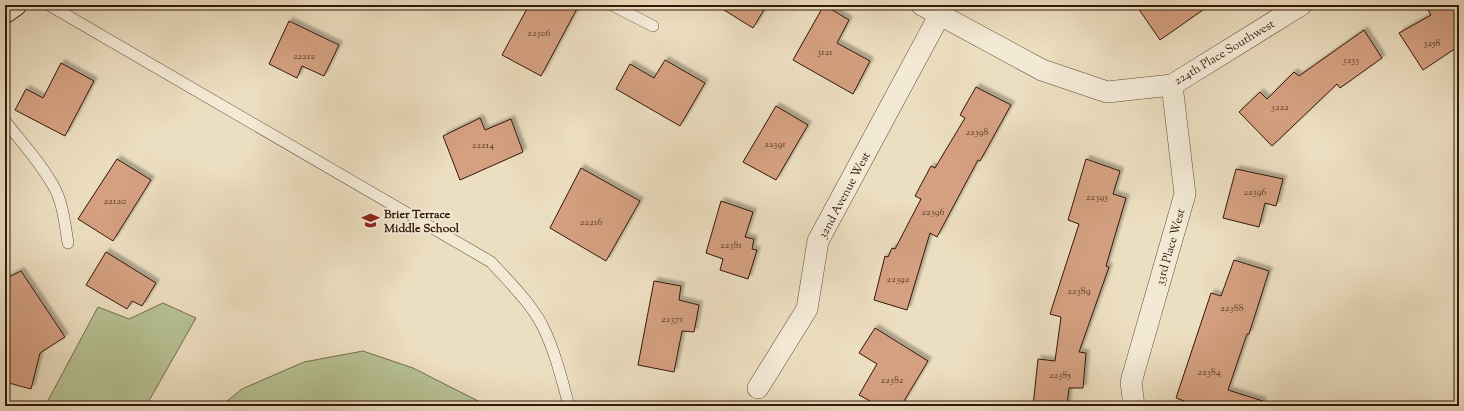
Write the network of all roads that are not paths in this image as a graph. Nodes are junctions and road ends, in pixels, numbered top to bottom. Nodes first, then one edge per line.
1 (15, 5) edge
2 (49, 5) edge
3 (612, 5) edge
4 (1301, 5) edge
5 (936, 8) edge
6 (5, 12) edge
7 (653, 26) dead end
8 (1172, 85) junction
9 (5, 121) edge
10 (68, 243) dead end
11 (758, 388) dead end
12 (569, 406) edge
13 (1134, 406) edge

1 - 6 main road
2 - 12 lane
3 - 7 lane
4 - 8 street, 224th Place Southwest
5 - 8 street, 224th Place Southwest
5 - 11 street, 32nd Avenue West
8 - 13 street, 33rd Place West
9 - 10 lane

